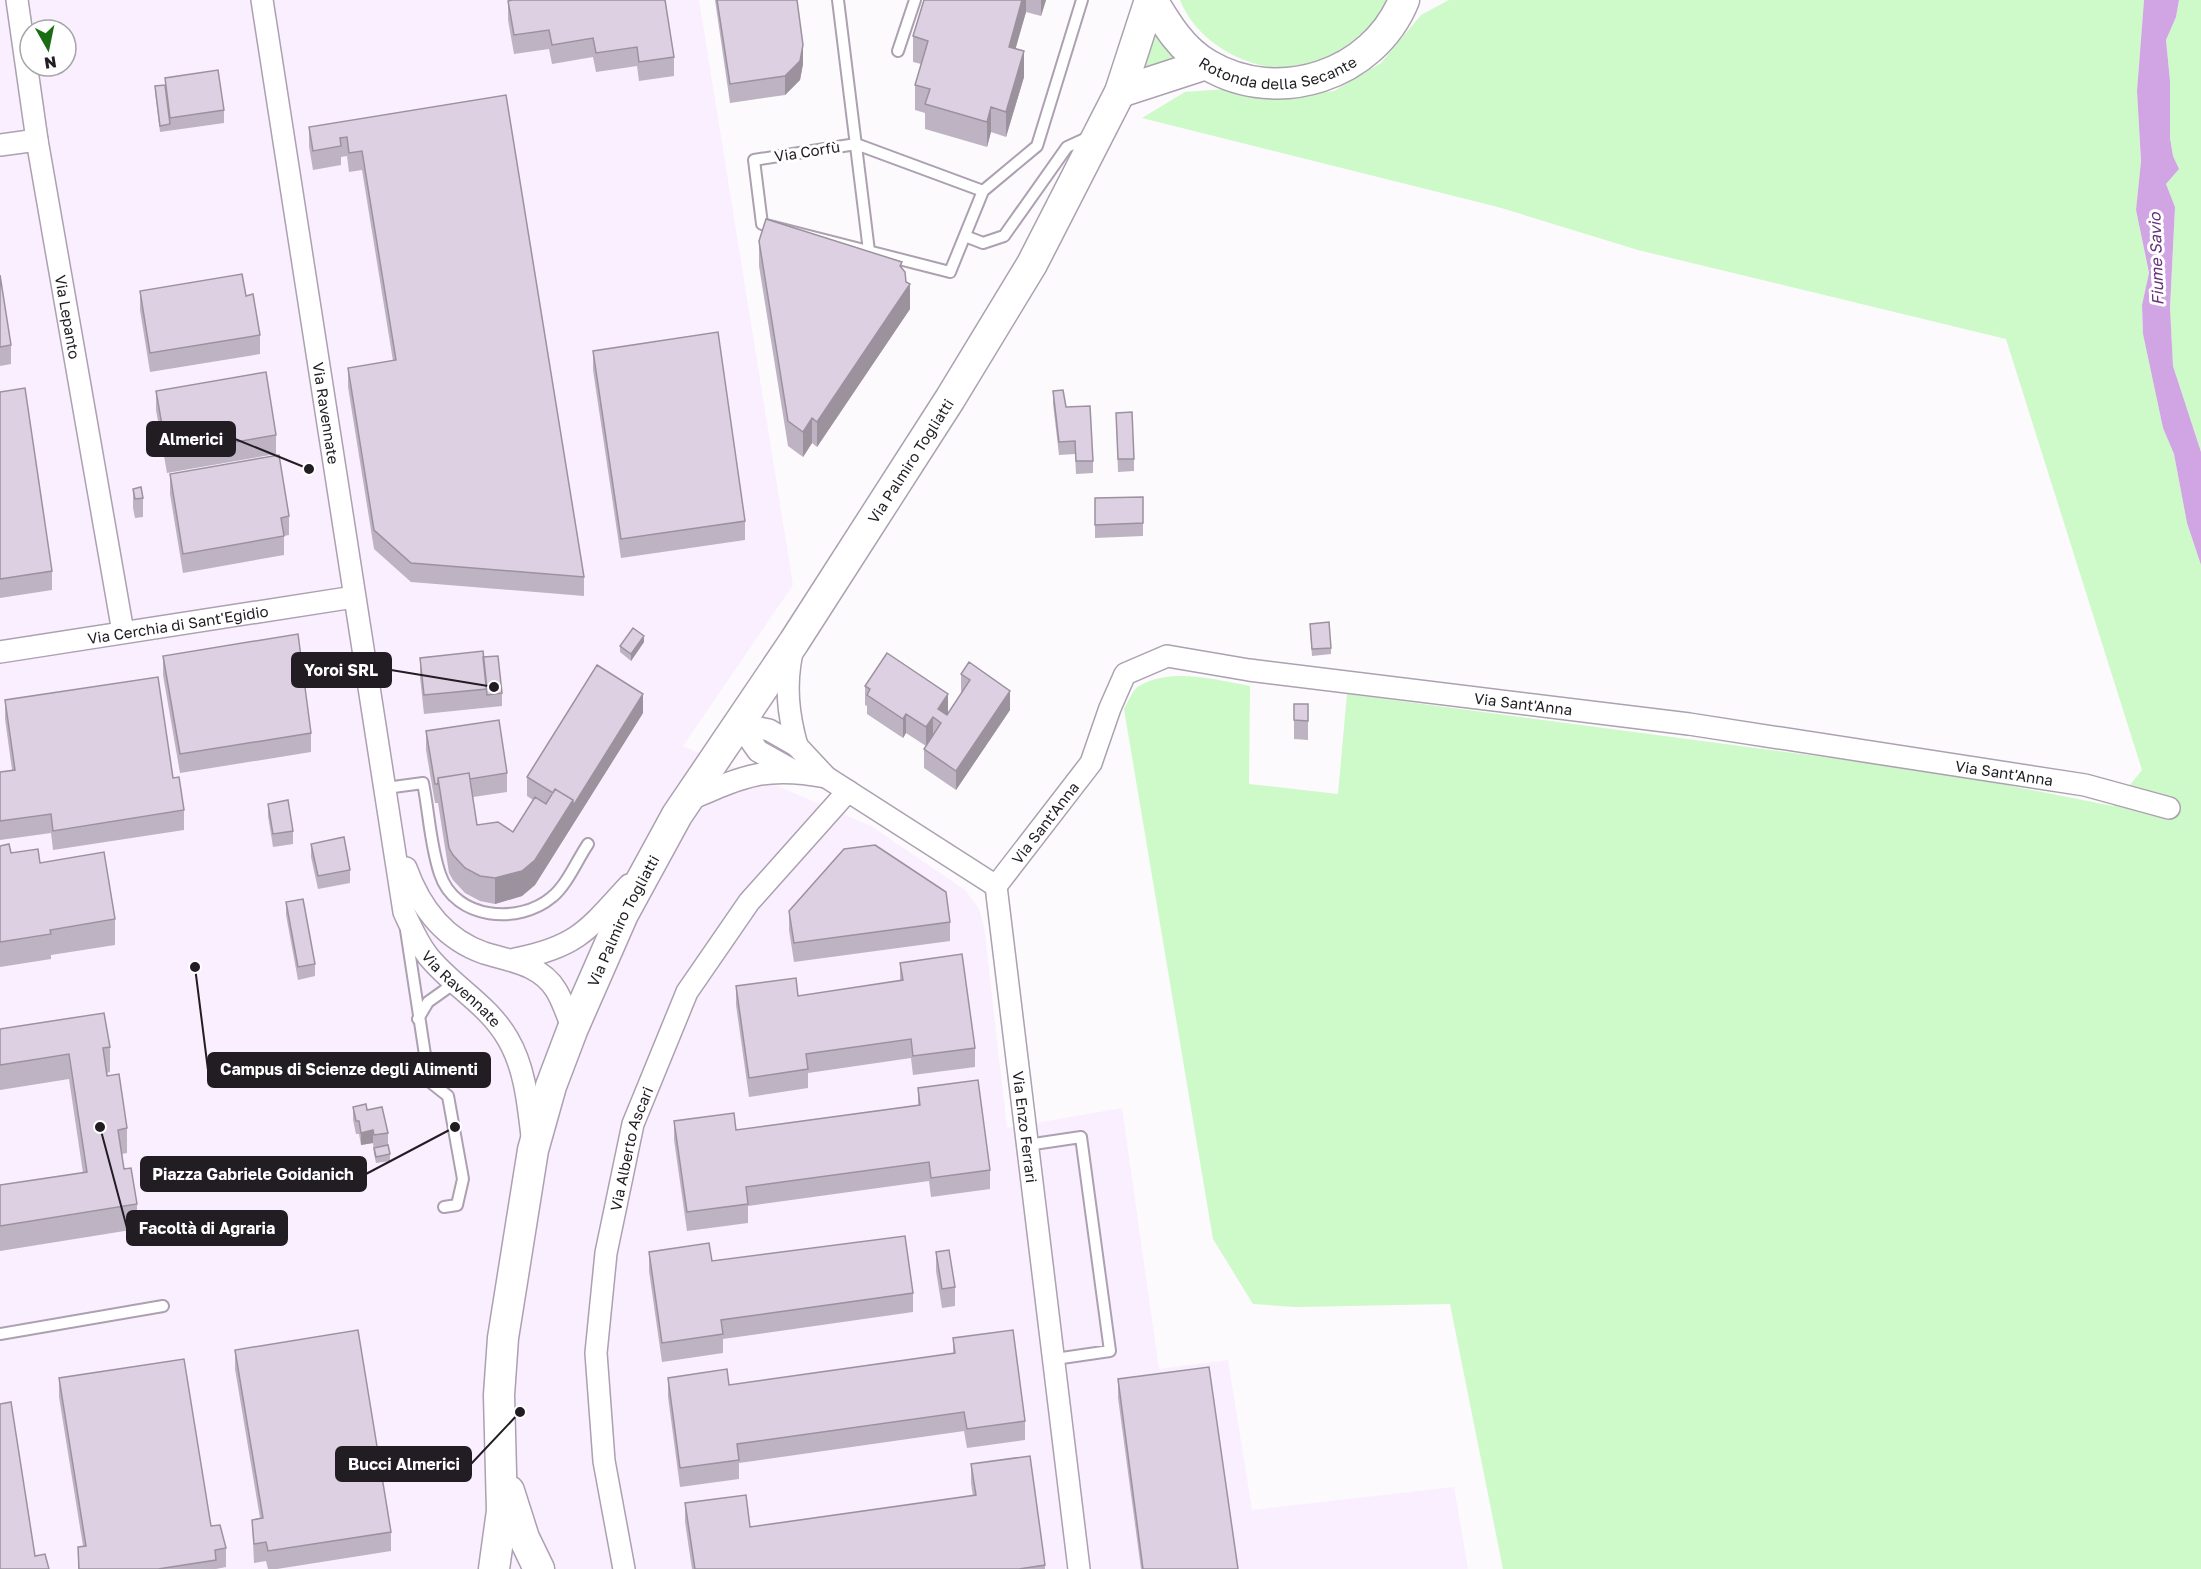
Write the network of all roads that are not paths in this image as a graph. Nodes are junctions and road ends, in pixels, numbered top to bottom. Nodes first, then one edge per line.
1 (16, 0) edge
2 (262, 0) edge
3 (838, 0) edge
4 (915, 0) edge
5 (1082, 0) edge
6 (1151, 0) edge
7 (1404, 0) edge
8 (898, 51) dead end
9 (1206, 64) junction
10 (1120, 92) junction
11 (1100, 132) junction
12 (37, 140) junction
13 (856, 144) junction
14 (0, 145) edge
15 (983, 191) junction
16 (965, 236) junction
17 (869, 251) junction
18 (354, 597) junction
19 (123, 632) junction
20 (794, 642) junction
21 (0, 652) edge
22 (739, 724) junction
23 (797, 746) junction
24 (792, 770) junction
25 (826, 777) junction
26 (386, 788) junction
27 (848, 791) junction
28 (681, 808) junction
29 (2169, 808) dead end
30 (391, 826) junction
31 (588, 844) dead end
32 (996, 886) junction
33 (404, 912) junction
34 (591, 927) joint
35 (515, 959) junction
36 (456, 982) junction
37 (418, 1019) junction
38 (573, 1028) junction
39 (1026, 1144) junction
40 (533, 1150) junction
41 (444, 1207) dead end
42 (162, 1306) dead end
43 (0, 1334) edge
44 (1054, 1359) junction
45 (503, 1470) junction
46 (494, 1569) edge
47 (539, 1569) edge
48 (624, 1569) edge
49 (1079, 1569) edge

1 - 12 street, Via Lepanto
2 - 18 street, Via Ravennate
3 - 13 lane, Via Corfù
4 - 8 lane
5 - 15 lane
6 - 9 main road, Rotonda della Secante
6 - 10 main road, Via Palmiro Togliatti
7 - 9 main road, Rotonda della Secante
9 - 10 main road
10 - 11 main road, Via Palmiro Togliatti
11 - 16 lane
11 - 20 main road, Via Palmiro Togliatti
12 - 14 street
12 - 19 street, Via Lepanto
13 - 15 lane, Via Corfù
13 - 17 lane, Via Corfù
13 - 17 lane, Via Corfù
15 - 16 lane, Via Corfù
16 - 17 lane, Via Corfù
18 - 19 street, Via Cerchia di Sant'Egidio
18 - 26 street, Via Ravennate
19 - 21 street, Via Cerchia di Sant'Egidio
20 - 22 main road, Via Palmiro Togliatti
20 - 23 street
22 - 23 street
22 - 24 street
22 - 28 main road, Via Palmiro Togliatti
23 - 25 street
24 - 25 street
24 - 28 street
25 - 27 street
26 - 30 street, Via Ravennate
26 - 31 lane
27 - 32 street
27 - 48 street, Via Alberto Ascari
28 - 34 street, Via Palmiro Togliatti
28 - 38 main road, Via Palmiro Togliatti
29 - 32 street, Via Sant'Anna
30 - 33 street, Via Ravennate
30 - 35 street, Via Ravennate
32 - 39 street, Via Enzo Ferrari
33 - 36 street, Via Ravennate
33 - 37 lane
34 - 35 street, Via Ravennate
35 - 38 street, Via Ravennate
36 - 37 lane
36 - 40 street, Via Ravennate
37 - 41 lane
38 - 40 main road, Via Ravennate
39 - 44 street, Via Enzo Ferrari
39 - 44 lane
40 - 45 main road, Via Ravennate
42 - 43 lane
44 - 49 street, Via Enzo Ferrari
45 - 46 main road, Via Ravennate
45 - 47 main road, Via Ravennate

